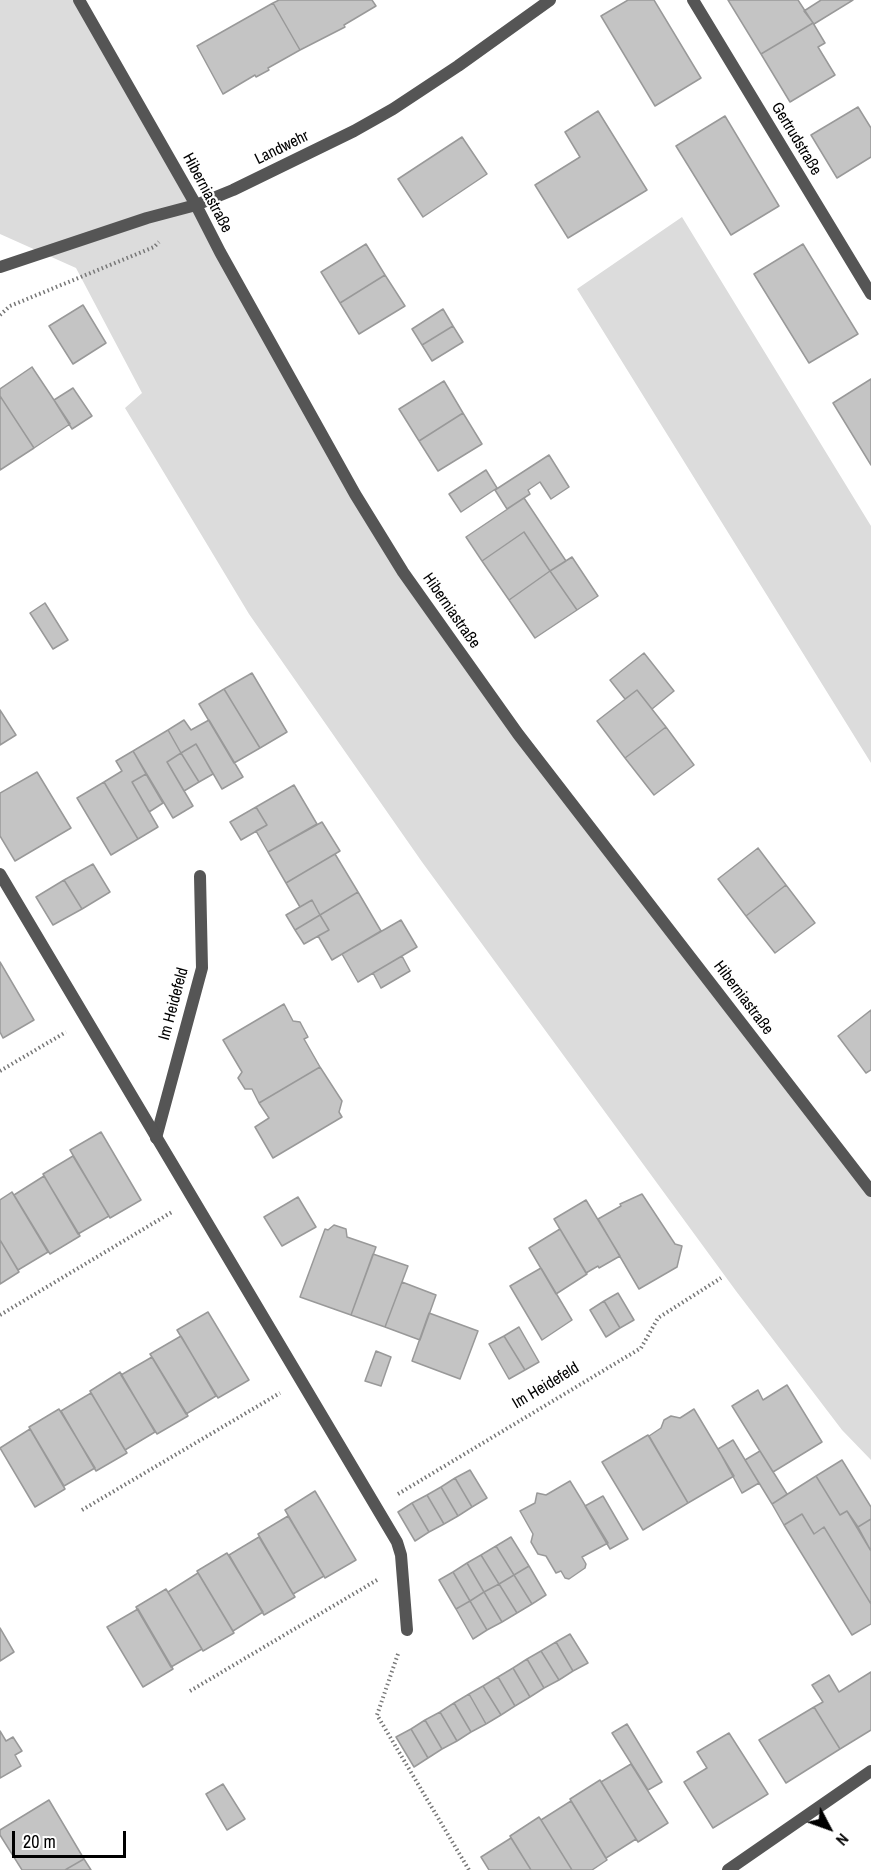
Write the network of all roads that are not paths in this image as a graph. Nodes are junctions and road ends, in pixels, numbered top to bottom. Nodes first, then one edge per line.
1 (79, 0) edge
2 (550, 0) edge
3 (693, 0) edge
4 (196, 205) junction
5 (0, 267) edge
6 (871, 294) edge
7 (0, 874) edge
8 (200, 876) dead end
9 (156, 1138) junction
10 (871, 1191) edge
11 (407, 1630) road end
12 (871, 1771) edge
13 (728, 1870) edge

1 - 4 street, Hiberniastraße
2 - 4 street, Landwehr
3 - 6 street, Gertrudstraße
4 - 5 street, Landwehr
4 - 10 street, Hiberniastraße
7 - 9 street
8 - 9 street, Im Heidefeld
9 - 11 street
12 - 13 street

